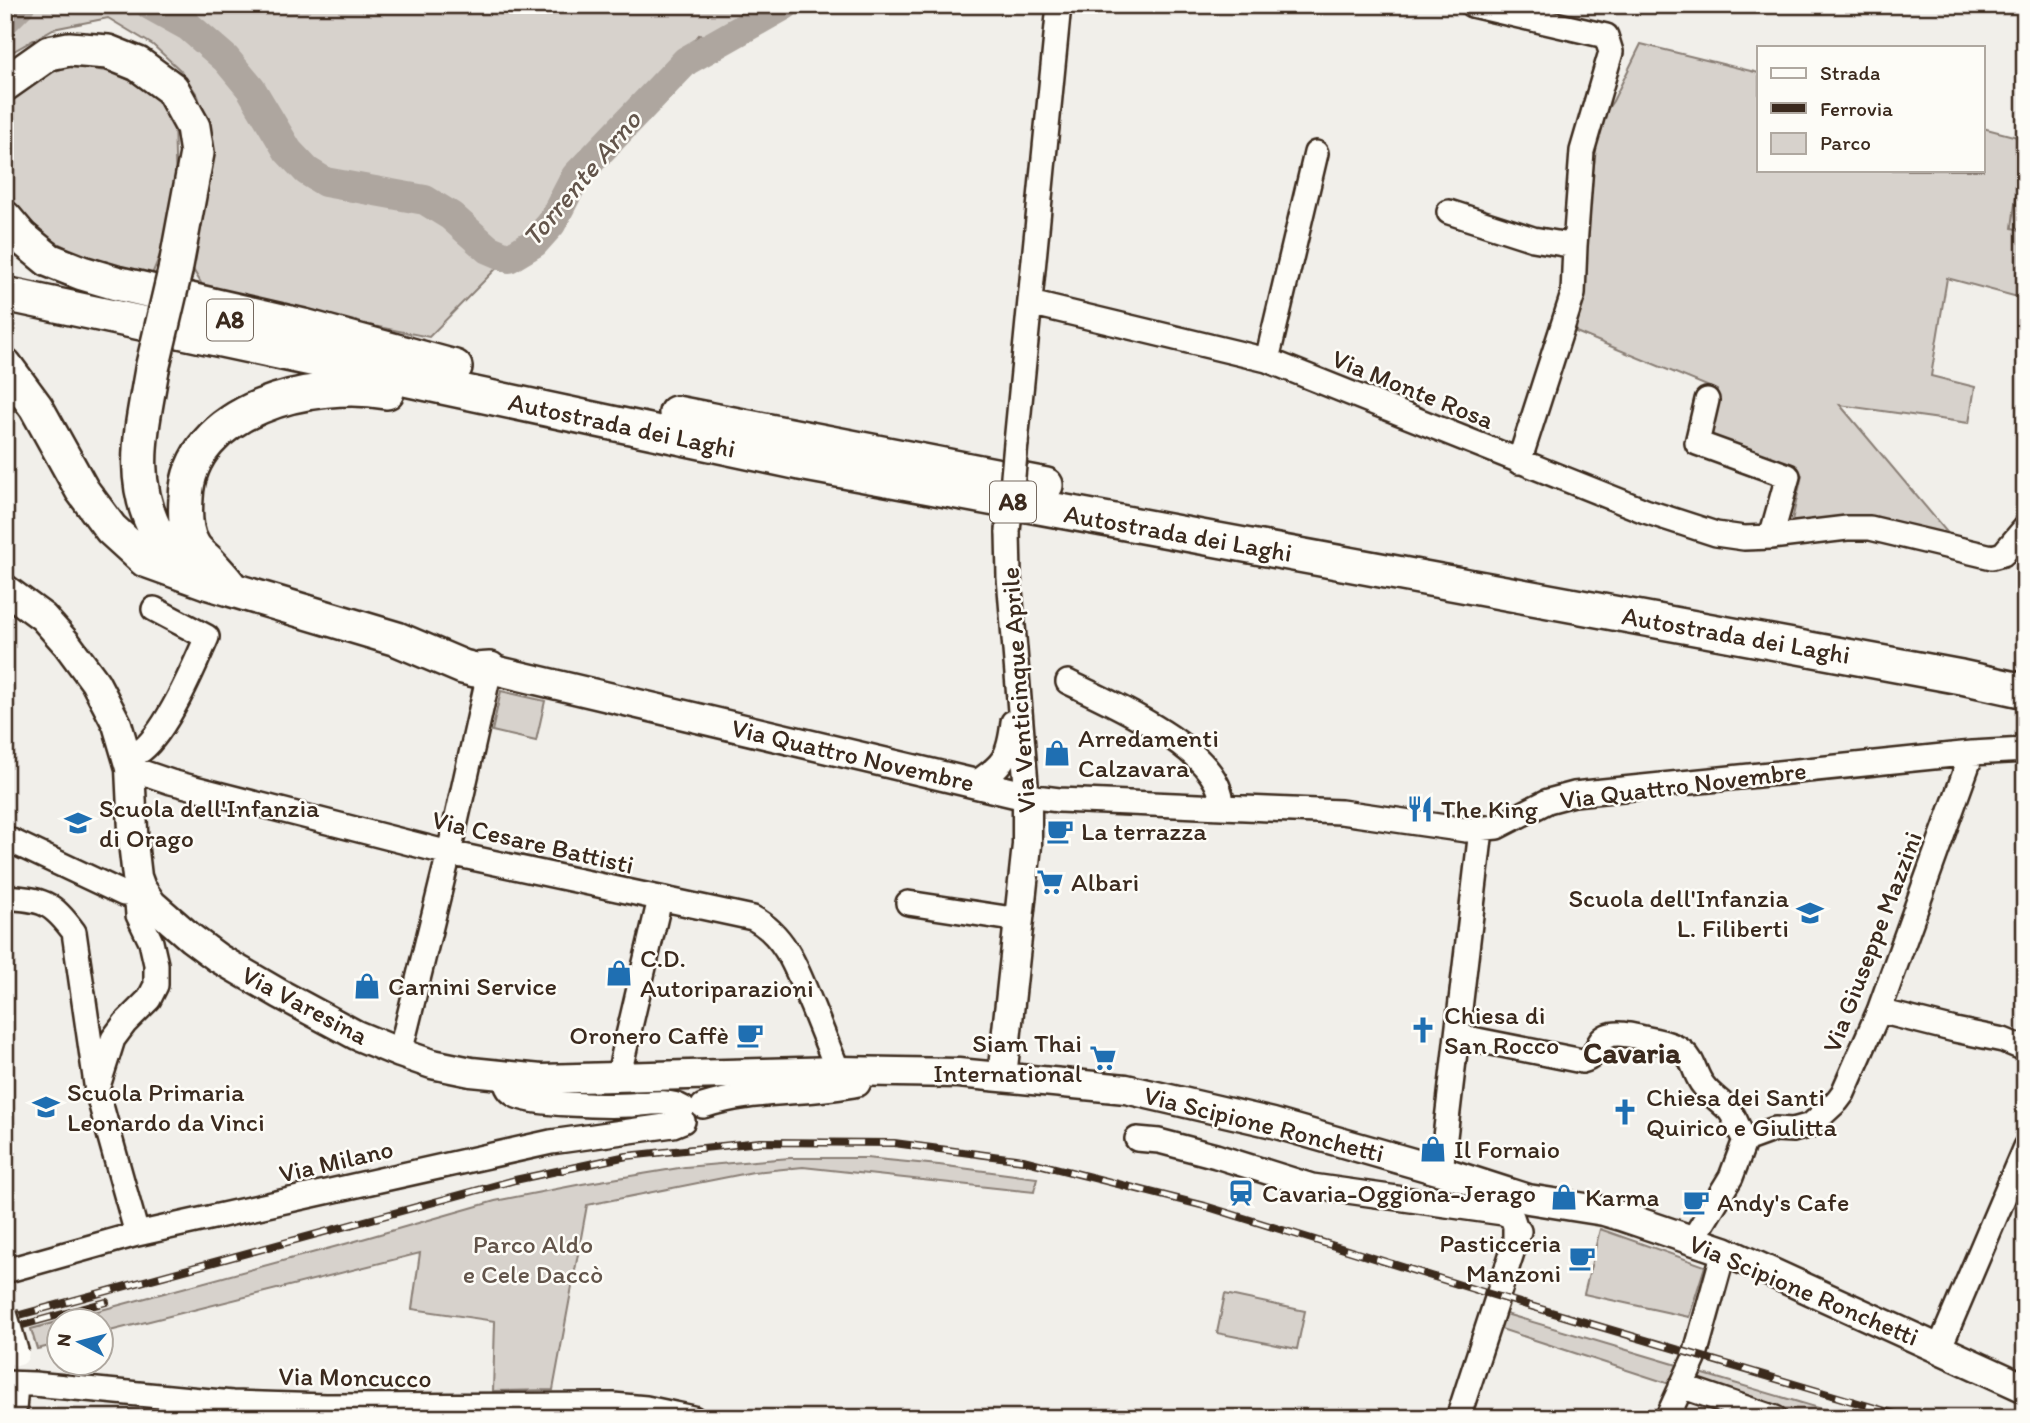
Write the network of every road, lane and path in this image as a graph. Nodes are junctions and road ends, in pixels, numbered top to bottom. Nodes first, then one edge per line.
1 (1059, 5) edge
2 (1472, 5) edge
3 (5, 83) edge
4 (1316, 153) dead end
5 (1449, 212) dead end
6 (5, 218) edge
7 (1575, 246) junction
8 (5, 274) edge
9 (5, 294) edge
10 (1030, 303) junction
11 (1266, 360) junction
12 (5, 365) edge
13 (455, 367) junction
14 (1707, 400) dead end
15 (1519, 462) junction
16 (800, 463) junction
17 (2025, 528) edge
18 (1771, 537) junction
19 (219, 585) junction
20 (5, 589) edge
21 (154, 609) dead end
22 (490, 668) junction
23 (2025, 670) edge
24 (1017, 673) junction
25 (1068, 682) dead end
26 (2025, 691) edge
27 (2025, 750) edge
28 (1972, 753) junction
29 (129, 763) junction
30 (974, 784) junction
31 (1027, 796) junction
32 (1222, 806) junction
33 (1481, 830) junction
34 (5, 838) edge
35 (449, 852) junction
36 (141, 888) junction
37 (5, 897) edge
38 (660, 899) junction
39 (908, 903) dead end
40 (1019, 920) junction
41 (1879, 1011) junction
42 (1457, 1036) junction
43 (2025, 1049) edge
44 (400, 1054) junction
45 (851, 1071) junction
46 (505, 1077) junction
47 (1002, 1077) junction
48 (618, 1078) junction
49 (97, 1091) junction
50 (690, 1111) junction
51 (1137, 1139) dead end
52 (1745, 1140) junction
53 (2025, 1147) edge
54 (1441, 1171) junction
55 (2020, 1172) edge
56 (1528, 1199) junction
57 (137, 1234) junction
58 (1692, 1241) junction
59 (1515, 1247) junction
60 (1724, 1251) junction
61 (5, 1270) edge
62 (5, 1313) edge
63 (1939, 1349) junction
64 (1681, 1386) junction
65 (2025, 1388) edge
66 (9, 1389) edge
67 (204, 1408) edge
68 (8, 1418) edge
69 (693, 1418) edge
70 (1458, 1418) edge
71 (1667, 1418) edge
72 (1775, 1418) edge

1 - 10 street
2 - 7 street
3 - 19 highway, bridge
4 - 11 street
5 - 7 street
6 - 13 highway
7 - 15 street
8 - 13 highway, Autostrada dei Laghi / A8
9 - 16 highway, Autostrada dei Laghi / A8
10 - 11 street, Via Monte Rosa
10 - 24 street, Via Venticinque Aprile, bridge
11 - 15 street, Via Monte Rosa
12 - 19 highway
13 - 23 highway, Autostrada dei Laghi / A8
14 - 18 street
15 - 18 street, Via Monte Rosa
16 - 19 highway
16 - 26 highway, Autostrada dei Laghi / A8
17 - 18 street, Via Monte Rosa
19 - 22 highway
20 - 29 main road, Via Varesina
21 - 29 street
22 - 30 main road, Via Quattro Novembre
22 - 35 street
24 - 30 street
24 - 31 street, Via Venticinque Aprile
25 - 32 street
27 - 28 street, Via Quattro Novembre
28 - 33 street, Via Quattro Novembre
28 - 41 street, Via Giuseppe Mazzini
29 - 35 street, Via Cesare Battisti
29 - 36 main road, Via Varesina
30 - 31 main road, Via Quattro Novembre
31 - 32 street, Via Quattro Novembre
31 - 40 main road, Via Venticinque Aprile
32 - 33 street, Via Quattro Novembre
33 - 42 street
34 - 36 street
35 - 38 street, Via Cesare Battisti
35 - 44 street
36 - 44 main road, Via Varesina
36 - 49 street
37 - 49 street
38 - 45 street, Via Cesare Battisti
38 - 48 street
39 - 40 street
40 - 47 main road, Via Venticinque Aprile
41 - 43 street
41 - 52 street, Via Giuseppe Mazzini
42 - 52 street
42 - 54 street
44 - 46 main road, Via Varesina
45 - 47 main road, Via Scipione Ronchetti
45 - 48 main road, Via Varesina
45 - 50 street, Via Milano
46 - 48 main road, Via Varesina
46 - 50 street
47 - 54 main road, Via Scipione Ronchetti
49 - 57 street
50 - 57 street, Via Milano
51 - 59 street
52 - 58 street
53 - 55 street
54 - 56 main road, Via Scipione Ronchetti
55 - 63 street
56 - 58 main road, Via Scipione Ronchetti
56 - 59 street
57 - 61 street, Via Milano
58 - 60 main road, Via Scipione Ronchetti
59 - 70 street
60 - 63 main road, Via Scipione Ronchetti
60 - 64 street
62 - 66 street, bridge
63 - 65 main road, Via Scipione Ronchetti
64 - 71 street
64 - 72 street
66 - 67 street, Via Moncucco
66 - 68 street
67 - 69 street, Via Moncucco

